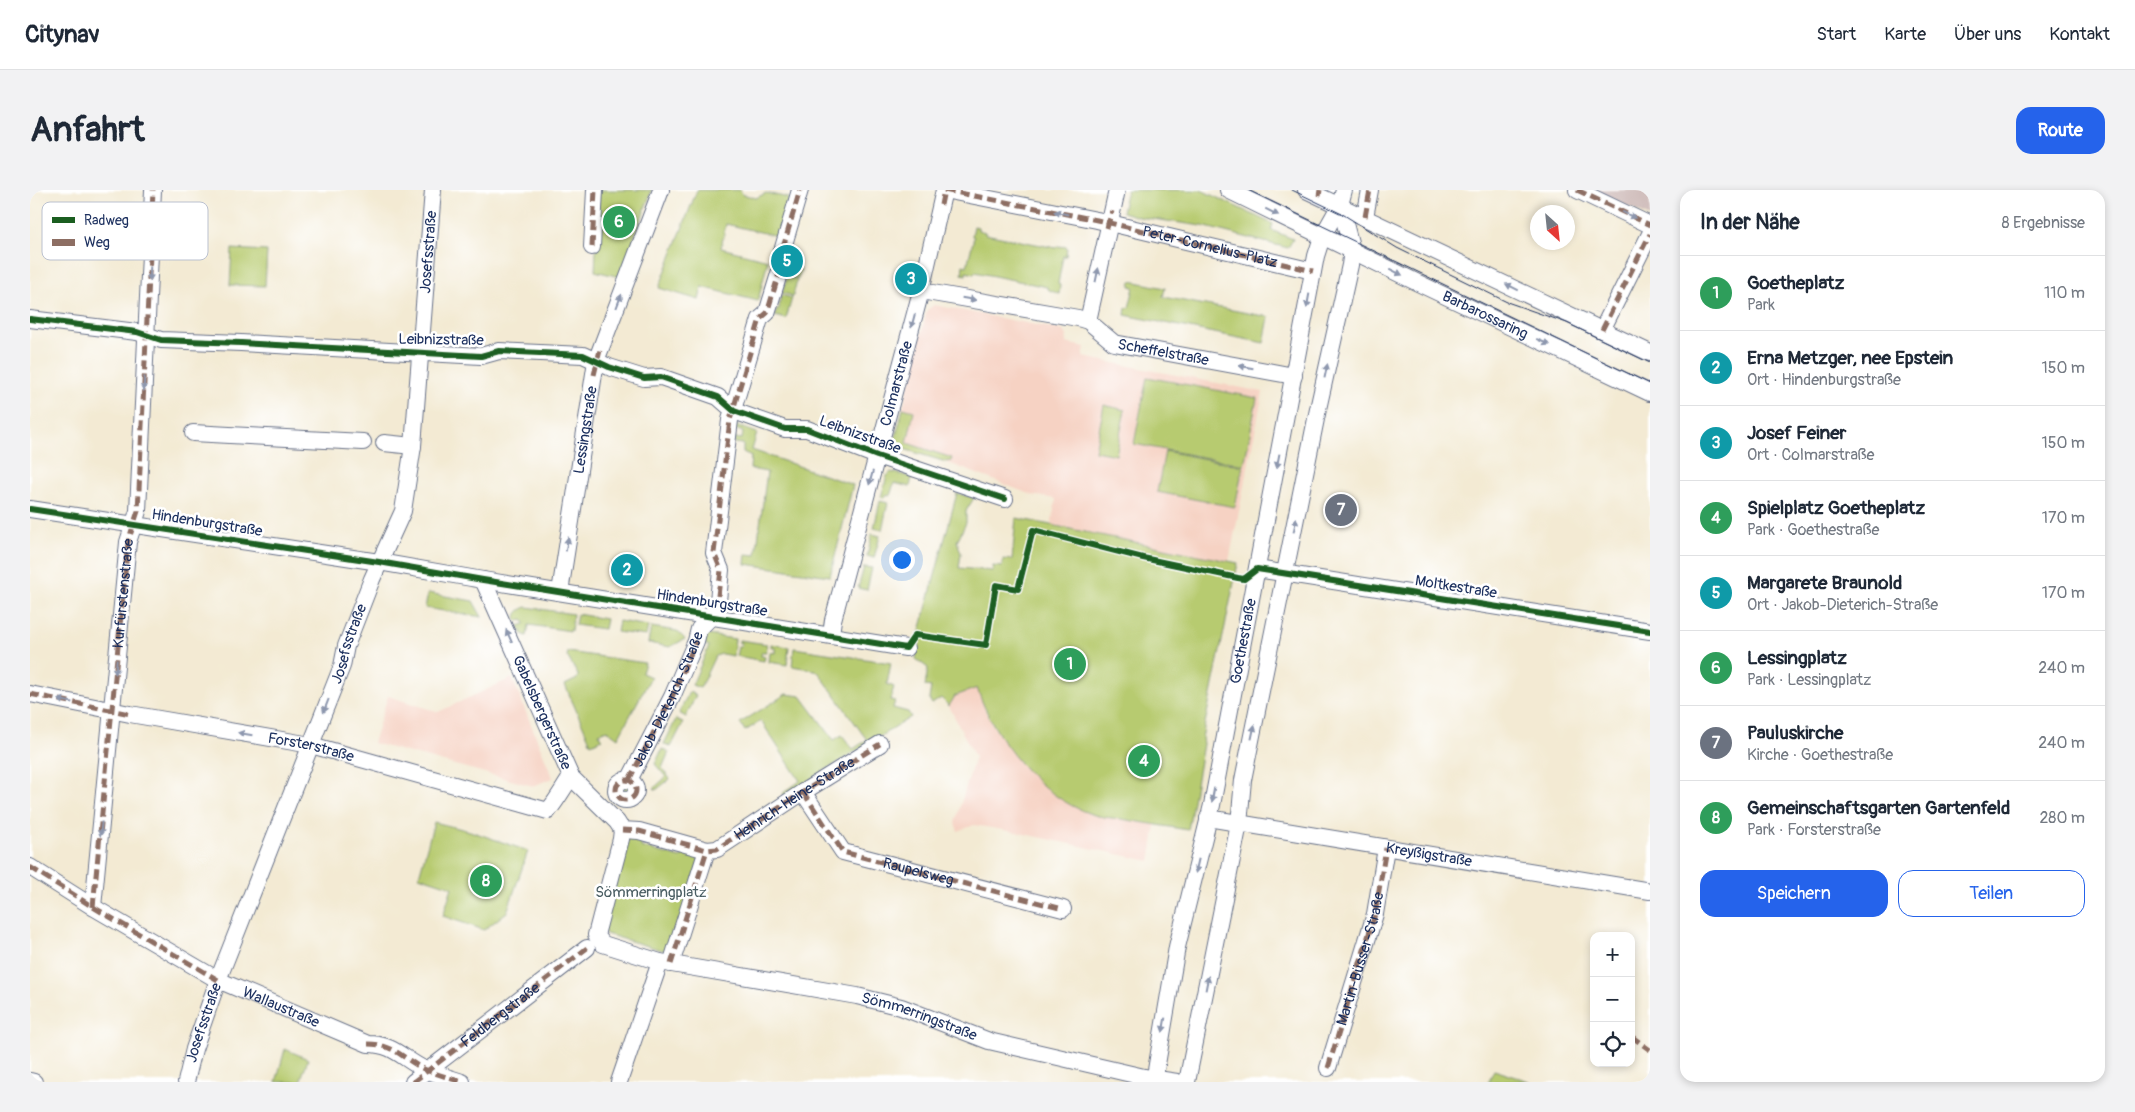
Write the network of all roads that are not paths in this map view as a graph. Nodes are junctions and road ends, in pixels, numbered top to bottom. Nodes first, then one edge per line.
1 (433, 190) edge
2 (595, 190) edge
3 (661, 190) edge
4 (800, 190) edge
5 (944, 190) edge
6 (1117, 190) edge
7 (1228, 190) edge
8 (1370, 190) edge
9 (1577, 190) edge
10 (1315, 192) edge
11 (1342, 198) edge
12 (1365, 217) junction
13 (1108, 223) junction
14 (1650, 225) edge
15 (1650, 234) edge
16 (1322, 237) junction
17 (592, 247) dead end
18 (1352, 250) junction
19 (150, 260) edge
20 (1313, 271) junction
21 (921, 290) junction
22 (30, 319) edge
23 (1088, 321) junction
24 (1602, 330) junction
25 (147, 335) junction
26 (421, 354) junction
27 (1650, 354) edge
28 (596, 361) junction
29 (1294, 376) junction
30 (1650, 393) edge
31 (734, 411) junction
32 (193, 433) dead end
33 (363, 442) dead end
34 (384, 443) dead end
35 (413, 446) junction
36 (877, 456) junction
37 (1005, 498) dead end
38 (30, 509) edge
39 (134, 525) junction
40 (379, 562) junction
41 (1257, 569) junction
42 (1286, 573) junction
43 (483, 580) junction
44 (560, 592) junction
45 (712, 616) junction
46 (1650, 631) edge
47 (831, 634) junction
48 (906, 648) dead end
49 (30, 696) edge
50 (112, 711) junction
51 (880, 744) dead end
52 (311, 746) junction
53 (571, 777) junction
54 (629, 780) dead end
55 (803, 792) junction
56 (1208, 818) junction
57 (1238, 824) junction
58 (622, 830) junction
59 (1386, 848) junction
60 (707, 850) junction
61 (30, 868) edge
62 (1650, 891) edge
63 (93, 907) junction
64 (1063, 909) dead end
65 (587, 948) dead end
66 (666, 963) junction
67 (218, 980) junction
68 (1328, 1068) dead end
69 (424, 1076) edge
70 (1155, 1080) edge
71 (30, 1081) edge
72 (34, 1082) edge
73 (186, 1082) edge
74 (413, 1082) edge
75 (462, 1082) edge
76 (619, 1082) edge
77 (1177, 1082) edge
78 (1187, 1082) edge

1 - 26 street, Josefsstraße
2 - 17 street
28 -> 3 street, Lessingstraße
4 - 31 street, Jakob-Dieterich-Straße
13 -> 5 street, Peter-Cornelius-Platz
5 - 21 street, Colmarstraße
6 - 13 street
7 -> 16 street, Barbarossaring
8 - 12 street
9 -> 14 street
10 - 11 street
11 - 12 street
11 - 16 street, Goethestraße
11 - 18 street, Goethestraße
24 -> 12 street
13 - 20 street, Peter-Cornelius-Platz
23 -> 13 street
15 - 24 street
16 - 18 street, Barbarossaring
16 - 20 street, Goethestraße
18 -> 30 street, Barbarossaring
42 -> 18 street, Goethestraße
19 -> 25 street, Kurfürstenstraße
20 -> 29 street, Goethestraße
21 -> 23 street, Scheffelstraße
21 -> 36 street, Colmarstraße
22 - 25 street, Leibnizstraße
29 -> 23 street, Scheffelstraße
24 - 27 street
25 - 26 street, Leibnizstraße
25 -> 39 street, Kurfürstenstraße
26 - 28 street, Leibnizstraße
26 - 35 street, Josefsstraße
28 - 31 street, Leibnizstraße
44 -> 28 street, Lessingstraße
29 -> 41 street, Goethestraße
31 - 36 street, Leibnizstraße
31 - 45 street, Jakob-Dieterich-Straße
32 - 33 street
34 - 35 street
35 - 40 street, Josefsstraße
36 - 37 street, Leibnizstraße
36 -> 47 street, Colmarstraße
38 - 39 street, Hindenburgstraße
39 - 40 street, Hindenburgstraße
39 -> 50 street, Kurfürstenstraße
40 - 43 street, Hindenburgstraße
40 -> 52 street, Josefsstraße
41 - 42 street, Moltkestraße
41 -> 56 street, Goethestraße
42 - 46 street, Moltkestraße
57 -> 42 street, Goethestraße
43 - 44 street, Hindenburgstraße
53 -> 43 street, Gabelsbergerstraße
44 - 45 street, Hindenburgstraße
45 - 47 street, Hindenburgstraße
45 - 54 street, Jakob-Dieterich-Straße
47 - 48 street, Hindenburgstraße
50 -> 49 street, Forsterstraße
52 -> 50 street, Forsterstraße
50 -> 63 street, Kurfürstenstraße
51 - 55 street, Heinrich-Heine-Straße
52 - 53 street, Forsterstraße
52 - 67 street, Josefsstraße
53 - 58 street, Gabelsbergerstraße
55 - 60 street, Heinrich-Heine-Straße
55 - 64 street, Raupelsweg
56 - 57 street, Kreyßigstraße
56 -> 70 street, Goethestraße
57 - 59 street, Kreyßigstraße
78 -> 57 street, Goethestraße
58 - 60 street
58 - 66 street
59 - 62 street, Kreyßigstraße
59 - 68 street, Martin-Büsser-Straße
60 - 66 street
61 - 63 street, Wallaustraße
63 - 67 street, Wallaustraße
65 - 69 street, Feldbergstraße
66 - 70 street, Sömmerringstraße
66 - 76 street
67 - 69 street, Wallaustraße
67 - 73 street, Josefsstraße
69 - 74 street, Feldbergstraße
69 - 75 street, Wallaustraße
70 - 77 street, Sömmerringstraße
71 - 72 street

